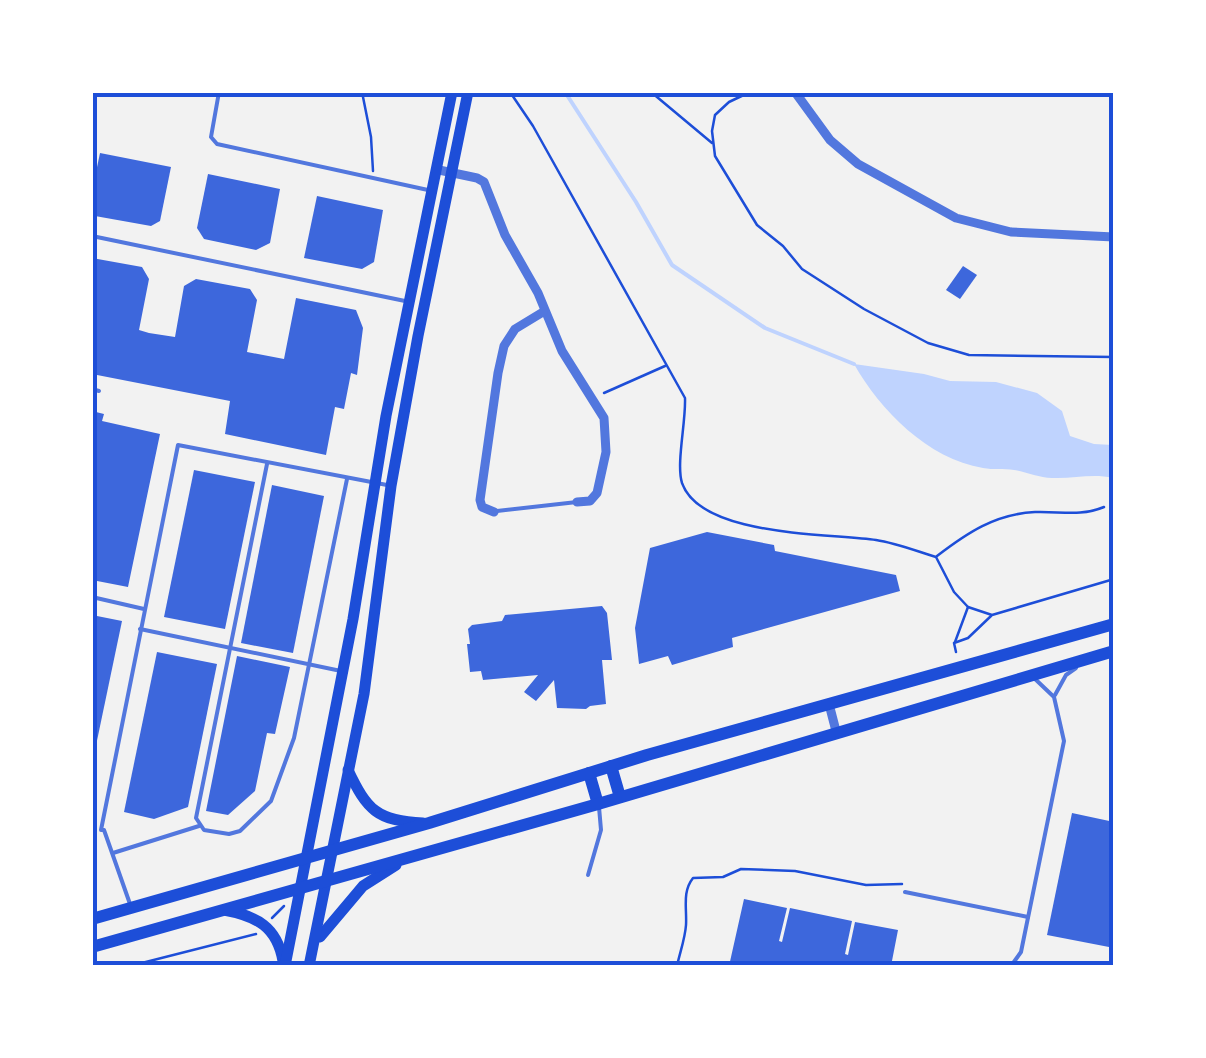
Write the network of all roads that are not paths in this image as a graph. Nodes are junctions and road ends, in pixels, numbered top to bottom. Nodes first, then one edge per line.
1 (218, 92) edge
2 (452, 92) edge
3 (468, 92) edge
4 (795, 92) edge
5 (445, 171) junction
6 (440, 192) junction
7 (92, 236) edge
8 (1114, 237) edge
9 (418, 303) junction
10 (543, 312) junction
11 (267, 464) junction
12 (347, 479) junction
13 (374, 484) junction
14 (391, 486) junction
15 (577, 502) joint
16 (492, 511) joint
17 (92, 598) edge
18 (144, 608) junction
19 (1114, 624) edge
20 (140, 629) junction
21 (229, 648) junction
22 (1114, 652) edge
23 (1088, 659) junction
24 (310, 664) junction
25 (343, 671) junction
26 (1028, 676) junction
27 (1054, 696) junction
28 (830, 704) junction
29 (836, 732) junction
30 (611, 766) junction
31 (348, 770) junction
32 (588, 773) junction
33 (620, 797) junction
34 (598, 804) junction
35 (429, 823) junction
36 (199, 826) junction
37 (92, 828) edge
38 (101, 830) junction
39 (334, 850) junction
40 (112, 853) junction
41 (307, 858) junction
42 (411, 858) junction
43 (588, 875) dead end
44 (328, 880) junction
45 (302, 888) junction
46 (905, 892) dead end
47 (131, 908) junction
48 (224, 910) junction
49 (1028, 918) junction
50 (92, 919) edge
51 (315, 945) junction
52 (92, 947) edge
53 (310, 965) edge
54 (284, 966) edge
55 (1011, 966) edge

1 - 6 lane
2 - 5 main road
3 - 5 main road
4 - 8 street
5 - 6 main road
5 - 10 street
6 - 9 main road
7 - 9 lane
9 - 13 main road
9 - 14 main road
10 - 15 street
10 - 16 street
11 - 12 lane
11 - 18 lane
11 - 21 lane
12 - 13 lane
12 - 24 lane
13 - 14 lane
13 - 25 main road
14 - 31 main road
15 - 16 lane
17 - 18 lane
18 - 20 lane
19 - 28 main road
20 - 21 lane
20 - 38 lane
21 - 24 lane
21 - 36 lane
22 - 23 main road
23 - 26 main road
23 - 27 lane
24 - 25 lane
24 - 36 lane
25 - 41 main road
26 - 27 lane
26 - 29 main road
27 - 49 lane
28 - 29 street
28 - 30 main road
29 - 33 main road
30 - 32 main road
30 - 33 main road
31 - 35 main road
31 - 39 main road
32 - 34 main road
32 - 35 main road
33 - 34 main road
34 - 42 main road
34 - 43 lane
35 - 39 main road
36 - 40 lane
37 - 38 lane
38 - 40 lane
39 - 41 main road
39 - 44 main road
40 - 47 lane
41 - 45 main road
41 - 47 main road
42 - 44 main road
42 - 51 main road
44 - 45 main road
44 - 51 main road
45 - 48 main road
45 - 54 main road
46 - 49 lane
47 - 50 main road
48 - 52 main road
48 - 54 main road
49 - 55 lane
51 - 53 main road

